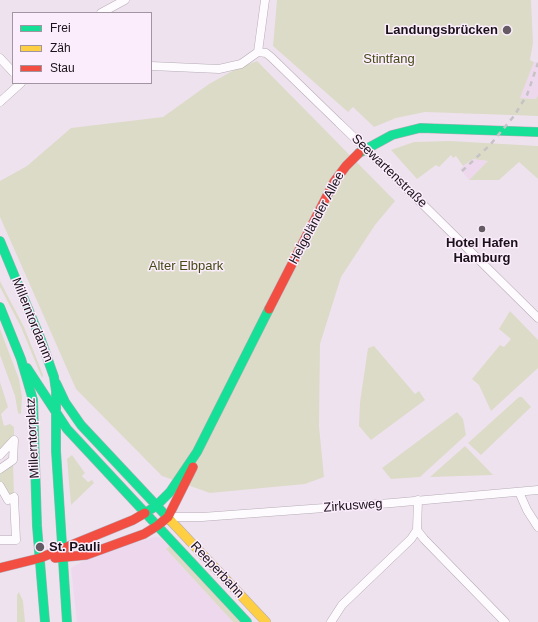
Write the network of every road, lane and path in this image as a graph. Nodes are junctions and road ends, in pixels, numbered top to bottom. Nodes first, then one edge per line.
1 (125, 0) edge
2 (265, 0) edge
3 (103, 12) edge
4 (258, 52) junction
5 (0, 58) edge
6 (152, 66) edge
7 (12, 71) edge
8 (20, 84) edge
9 (0, 102) edge
10 (538, 132) edge
11 (0, 241) edge
12 (0, 307) edge
13 (538, 318) edge
14 (21, 360) junction
15 (54, 377) junction
16 (56, 413) junction
17 (197, 452) junction
18 (0, 455) edge
19 (0, 469) edge
20 (0, 486) edge
21 (538, 490) edge
22 (519, 492) junction
23 (418, 500) junction
24 (156, 506) junction
25 (145, 513) junction
26 (168, 517) junction
27 (157, 526) junction
28 (538, 528) edge
29 (417, 530) junction
30 (0, 540) edge
31 (62, 548) junction
32 (40, 558) junction
33 (63, 558) junction
34 (0, 568) edge
35 (45, 622) edge
36 (67, 622) edge
37 (247, 622) edge
38 (266, 622) edge
39 (332, 622) edge
40 (505, 622) edge

1 - 3 street
2 - 4 street
4 - 6 street
4 - 13 street, Seewartenstraße, bridge
5 - 7 street
8 - 9 street
10 - 17 main road, Helgoländer Allee
11 - 15 main road, Millerntordamm
12 - 14 main road, Millerntordamm
14 - 16 main road, Millerntorplatz
14 - 32 main road, Millerntorplatz
15 - 16 main road, Millerntorplatz
15 - 24 main road
16 - 25 main road, Millerntorplatz
16 - 31 main road, Millerntorplatz
17 - 24 main road, Helgoländer Allee
17 - 26 main road, Helgoländer Allee
18 - 19 street
20 - 30 street
21 - 22 street, Zirkusweg
22 - 23 street, Zirkusweg
22 - 28 street
23 - 26 street, Zirkusweg
23 - 29 street
24 - 25 main road, Helgoländer Allee
24 - 26 main road
25 - 27 main road, Millerntorplatz
25 - 31 main road
26 - 27 main road, Helgoländer Allee
26 - 38 main road, Reeperbahn
27 - 33 main road
27 - 37 main road, Reeperbahn
29 - 39 street
29 - 40 street
31 - 32 main road
31 - 33 main road, Millerntorplatz
32 - 33 main road
32 - 34 main road
32 - 35 main road, Millerntorplatz
33 - 36 main road, Millerntorplatz

